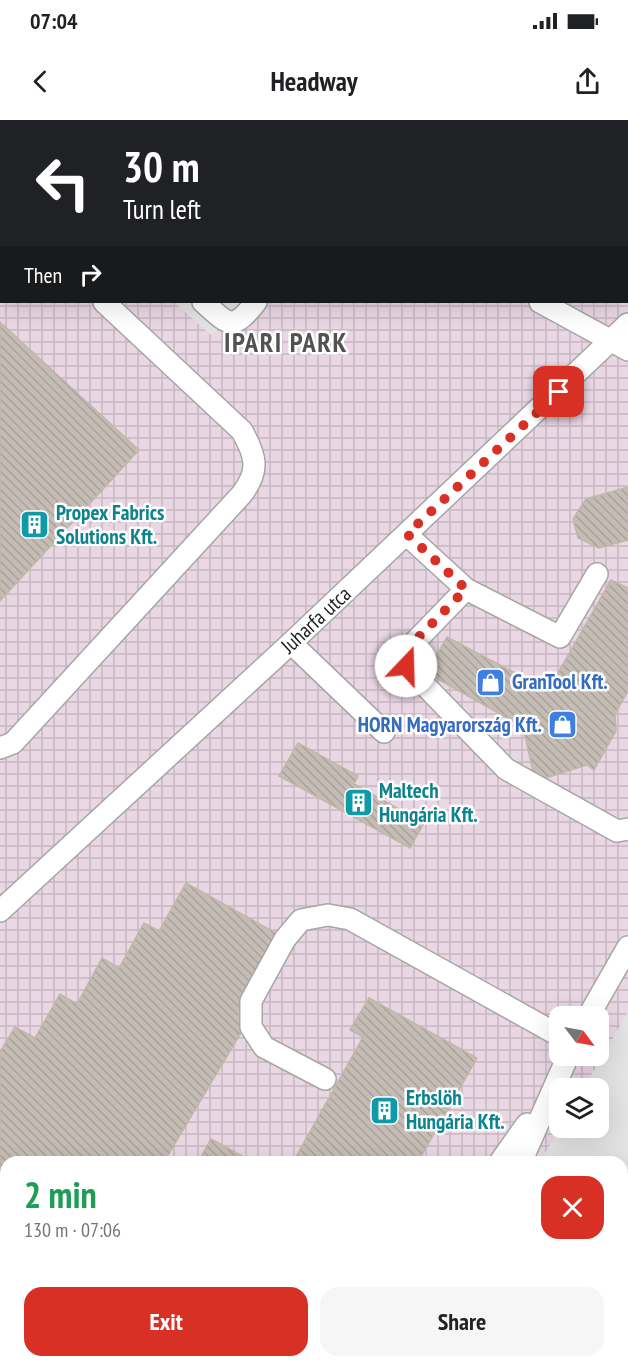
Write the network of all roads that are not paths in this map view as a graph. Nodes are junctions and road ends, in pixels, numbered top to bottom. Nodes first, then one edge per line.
1 (105, 303) edge
2 (204, 303) edge
3 (255, 303) edge
4 (542, 303) edge
5 (628, 324) edge
6 (619, 346) edge
7 (407, 534) junction
8 (597, 574) dead end
9 (466, 589) junction
10 (291, 643) junction
11 (384, 732) dead end
12 (0, 748) edge
13 (628, 829) edge
14 (0, 911) edge
15 (628, 947) edge
16 (594, 1006) edge
17 (549, 1030) edge
18 (325, 1079) dead end
19 (549, 1094) edge
20 (549, 1097) edge
21 (504, 1156) edge
22 (524, 1156) edge

1 - 12 street
2 - 3 street
4 - 6 street
5 - 6 street, Juharfa utca
6 - 7 street, Juharfa utca
7 - 9 street
7 - 10 street, Juharfa utca
8 - 9 street
9 - 13 street
10 - 11 street
10 - 14 street, Juharfa utca
15 - 16 street
17 - 18 street
19 - 21 street
20 - 22 street

